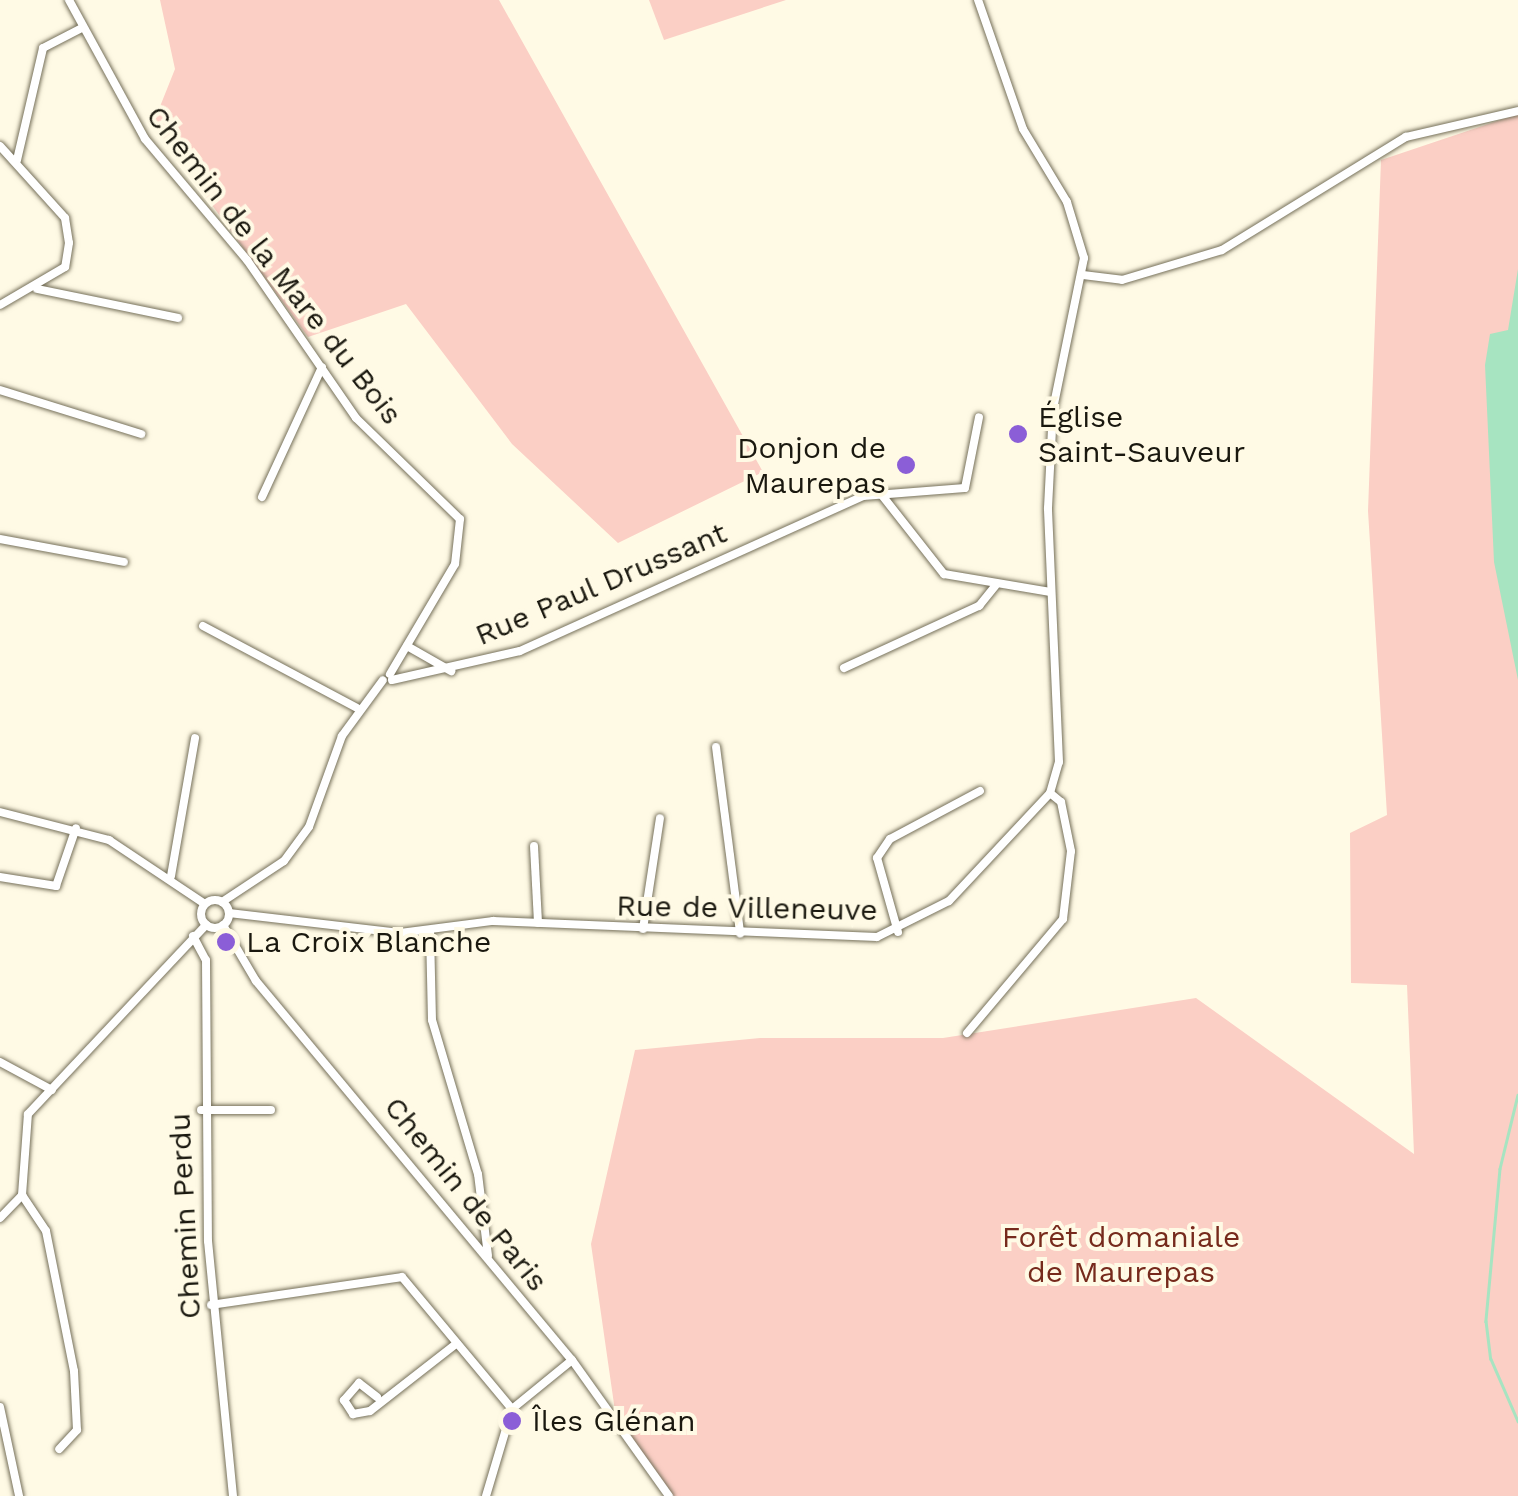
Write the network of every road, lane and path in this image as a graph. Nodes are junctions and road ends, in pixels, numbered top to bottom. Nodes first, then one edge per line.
1 (69, 0) edge
2 (978, 0) edge
3 (80, 28) junction
4 (1518, 111) edge
5 (0, 146) edge
6 (17, 160) junction
7 (1083, 275) junction
8 (37, 289) junction
9 (0, 305) edge
10 (178, 318) dead end
11 (322, 367) junction
12 (0, 390) edge
13 (979, 417) dead end
14 (141, 434) dead end
15 (881, 494) junction
16 (262, 497) dead end
17 (0, 538) edge
18 (124, 562) dead end
19 (995, 586) junction
20 (1050, 592) junction
21 (204, 626) dead end
22 (407, 646) junction
23 (844, 668) dead end
24 (451, 671) junction
25 (388, 678) junction
26 (357, 708) junction
27 (195, 738) dead end
28 (716, 747) dead end
29 (980, 791) dead end
30 (1050, 793) junction
31 (0, 812) edge
32 (660, 818) dead end
33 (0, 823) edge
34 (76, 828) junction
35 (534, 846) dead end
36 (170, 876) junction
37 (0, 878) edge
38 (222, 902) junction
39 (205, 904) junction
40 (229, 913) junction
41 (538, 923) junction
42 (206, 924) junction
43 (223, 925) junction
44 (642, 929) junction
45 (430, 932) junction
46 (898, 932) junction
47 (740, 934) junction
48 (194, 936) junction
49 (967, 1034) dead end
50 (0, 1062) edge
51 (52, 1090) junction
52 (202, 1110) junction
53 (271, 1110) dead end
54 (22, 1195) junction
55 (0, 1218) edge
56 (488, 1256) junction
57 (211, 1305) junction
58 (457, 1343) junction
59 (572, 1360) junction
60 (377, 1397) junction
61 (0, 1407) edge
62 (512, 1409) junction
63 (59, 1448) dead end
64 (19, 1496) edge
65 (233, 1496) edge
66 (486, 1496) edge
67 (668, 1496) edge

1 - 3 street, Chemin de la Mare du Bois
2 - 7 street
3 - 6 street
3 - 11 street, Chemin de la Mare du Bois
4 - 7 street
5 - 6 street
6 - 8 street
7 - 20 street
8 - 9 street
8 - 10 street
11 - 16 street
11 - 22 street, Chemin de la Mare du Bois
12 - 14 street
13 - 15 street, Rue Paul Drussant
15 - 19 street
15 - 24 street, Rue Paul Drussant
17 - 18 street
19 - 20 street
19 - 23 street
20 - 30 street
21 - 26 street
22 - 24 street
22 - 25 street
24 - 25 street, Rue Paul Drussant
25 - 26 street
26 - 38 street
27 - 36 street
28 - 47 street
29 - 46 street
30 - 46 street, Rue de Villeneuve
30 - 49 street
31 - 33 street
31 - 34 street
32 - 44 street
34 - 36 street
34 - 37 street
35 - 41 street
36 - 39 street
38 - 39 street
38 - 40 street
39 - 42 street
40 - 43 street
40 - 45 street, Rue de Villeneuve
41 - 44 street, Rue de Villeneuve
41 - 45 street, Rue de Villeneuve
42 - 43 street
42 - 48 street
43 - 56 street, Chemin de Paris
44 - 47 street, Rue de Villeneuve
45 - 56 street
46 - 47 street, Rue de Villeneuve
48 - 51 street
48 - 52 street, Chemin Perdu
50 - 51 street
51 - 54 street
52 - 53 street
52 - 57 street, Chemin Perdu
54 - 55 street
54 - 63 street
56 - 59 street, Chemin de Paris
57 - 58 street
57 - 65 street, Chemin Perdu
58 - 60 street
58 - 62 street
59 - 62 street
59 - 67 street, Chemin de Paris
60 - 60 street
61 - 64 street
62 - 66 street

